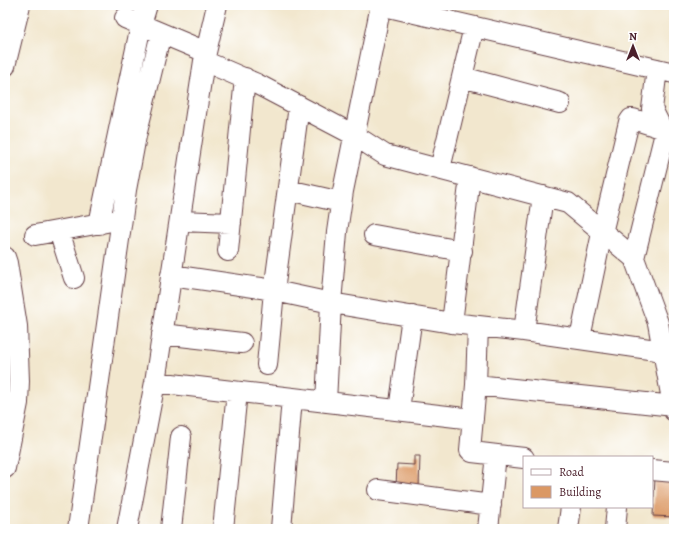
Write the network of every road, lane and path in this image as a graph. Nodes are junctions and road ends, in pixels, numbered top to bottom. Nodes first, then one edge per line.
1 (20, 5) edge
2 (147, 5) edge
3 (217, 5) edge
4 (381, 5) edge
5 (133, 21) junction
6 (474, 27) junction
7 (161, 33) junction
8 (205, 56) junction
9 (5, 66) edge
10 (666, 71) edge
11 (462, 77) junction
12 (245, 78) junction
13 (560, 103) dead end
14 (299, 106) junction
15 (661, 128) junction
16 (354, 135) junction
17 (440, 169) junction
18 (470, 177) junction
19 (288, 190) junction
20 (543, 196) junction
21 (341, 202) junction
22 (122, 220) junction
23 (180, 221) junction
24 (231, 223) junction
25 (99, 224) junction
26 (59, 230) junction
27 (602, 232) junction
28 (35, 234) dead end
29 (374, 235) dead end
30 (462, 250) junction
31 (228, 251) dead end
32 (5, 257) edge
33 (634, 258) junction
34 (171, 274) junction
35 (74, 278) dead end
36 (274, 291) junction
37 (331, 303) junction
38 (412, 316) junction
39 (452, 323) junction
40 (666, 324) edge
41 (478, 326) junction
42 (524, 331) junction
43 (162, 334) junction
44 (580, 338) junction
45 (242, 343) dead end
46 (663, 351) junction
47 (267, 365) dead end
48 (155, 382) junction
49 (476, 385) junction
50 (237, 392) junction
51 (292, 398) junction
52 (326, 402) junction
53 (674, 408) edge
54 (399, 410) junction
55 (473, 419) junction
56 (181, 437) dead end
57 (8, 442) edge
58 (496, 455) junction
59 (523, 458) edge
60 (5, 468) edge
61 (653, 470) edge
62 (674, 472) edge
63 (378, 490) dead end
64 (491, 505) junction
65 (571, 508) edge
66 (617, 508) edge
67 (78, 529) edge
68 (128, 529) edge
69 (171, 529) edge
70 (223, 529) edge
71 (281, 529) edge
72 (488, 529) edge
73 (568, 529) edge
74 (615, 529) edge

1 - 9 street
2 - 5 street
3 - 8 street
4 - 6 street
4 - 16 street
5 - 7 street
5 - 25 street
6 - 10 street
6 - 11 street
7 - 8 street
7 - 22 street
8 - 12 street
8 - 23 street
10 - 15 street
11 - 13 street
11 - 17 street
12 - 14 street
12 - 24 street
14 - 16 street
14 - 19 street
15 - 27 street
15 - 33 street
16 - 17 street
16 - 21 street
17 - 18 street
18 - 20 street
18 - 30 street
19 - 21 street
19 - 36 street
20 - 27 street
20 - 42 street
21 - 37 street
22 - 25 street
22 - 67 street
23 - 24 street
23 - 34 street
24 - 31 street
25 - 26 street
26 - 28 street
26 - 35 street
27 - 33 street
27 - 44 street
29 - 30 street
30 - 39 street
32 - 57 street
33 - 40 street
34 - 36 street
34 - 43 street
36 - 37 street
36 - 47 street
37 - 38 street
37 - 52 street
38 - 39 street
38 - 54 street
39 - 41 street
40 - 46 street
41 - 42 street
41 - 49 street
42 - 44 street
43 - 45 street
43 - 48 street
44 - 46 street
46 - 53 street
48 - 50 street
48 - 68 street
49 - 53 street
49 - 55 street
50 - 51 street
50 - 70 street
51 - 52 street
51 - 71 street
52 - 54 street
54 - 55 street
55 - 58 street
56 - 69 street
57 - 60 street
58 - 59 street
58 - 64 street
61 - 62 street
63 - 64 street
64 - 72 street
65 - 73 street
66 - 74 street

